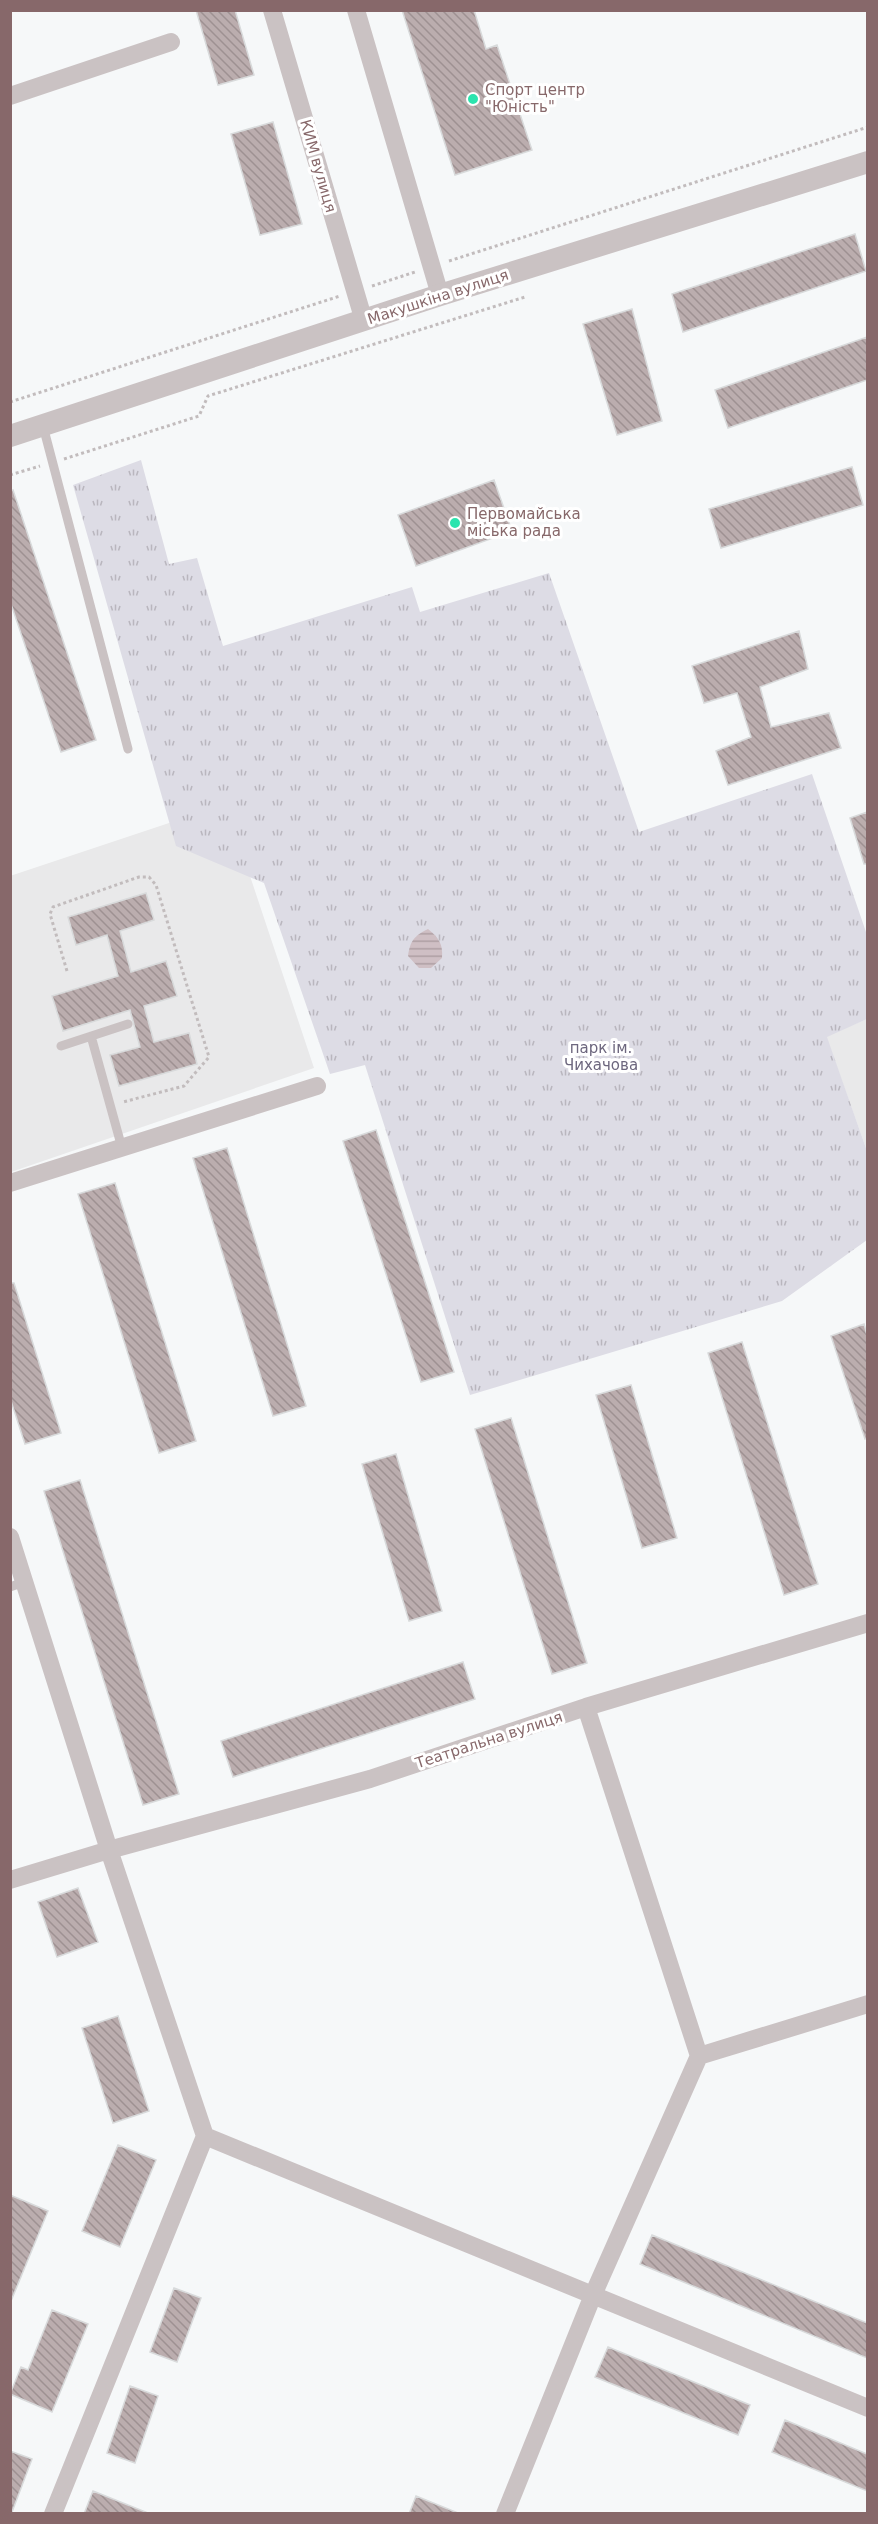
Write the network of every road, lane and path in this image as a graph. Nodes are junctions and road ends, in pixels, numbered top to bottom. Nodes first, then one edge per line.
1 (272, 10) edge
2 (356, 10) edge
3 (171, 42) dead end
4 (10, 96) edge
5 (867, 162) edge
6 (440, 295) junction
7 (525, 297) dead end
8 (364, 321) junction
9 (44, 426) junction
10 (10, 436) edge
11 (53, 462) junction
12 (10, 476) edge
13 (128, 750) dead end
14 (67, 971) dead end
15 (128, 1024) dead end
16 (91, 1036) junction
17 (61, 1046) dead end
18 (317, 1086) dead end
19 (110, 1106) junction
20 (122, 1148) junction
21 (10, 1183) edge
22 (10, 1537) edge
23 (17, 1584) edge
24 (867, 1623) edge
25 (586, 1707) junction
26 (109, 1850) junction
27 (10, 1880) edge
28 (867, 2004) edge
29 (699, 2056) junction
30 (206, 2136) junction
31 (593, 2295) junction
32 (867, 2408) edge
33 (53, 2514) edge
34 (505, 2514) edge

1 - 8 street, КИМ вулиця
2 - 6 street
3 - 4 street
5 - 6 street, Макушкіна вулиця
6 - 8 street, Макушкіна вулиця
7 - 11 path
8 - 9 street, Макушкіна вулиця
9 - 10 street, Макушкіна вулиця
9 - 11 lane
11 - 12 path
11 - 13 lane
14 - 19 path
15 - 16 lane
16 - 17 lane
16 - 19 lane
18 - 20 street
19 - 20 lane
20 - 21 street
22 - 23 street
23 - 26 street
24 - 25 street, Театральна вулиця
25 - 26 street, Театральна вулиця
25 - 29 street
26 - 27 street, Театральна вулиця
26 - 30 street
28 - 29 street
29 - 31 street
30 - 31 street
30 - 33 street
31 - 32 street
31 - 34 street

